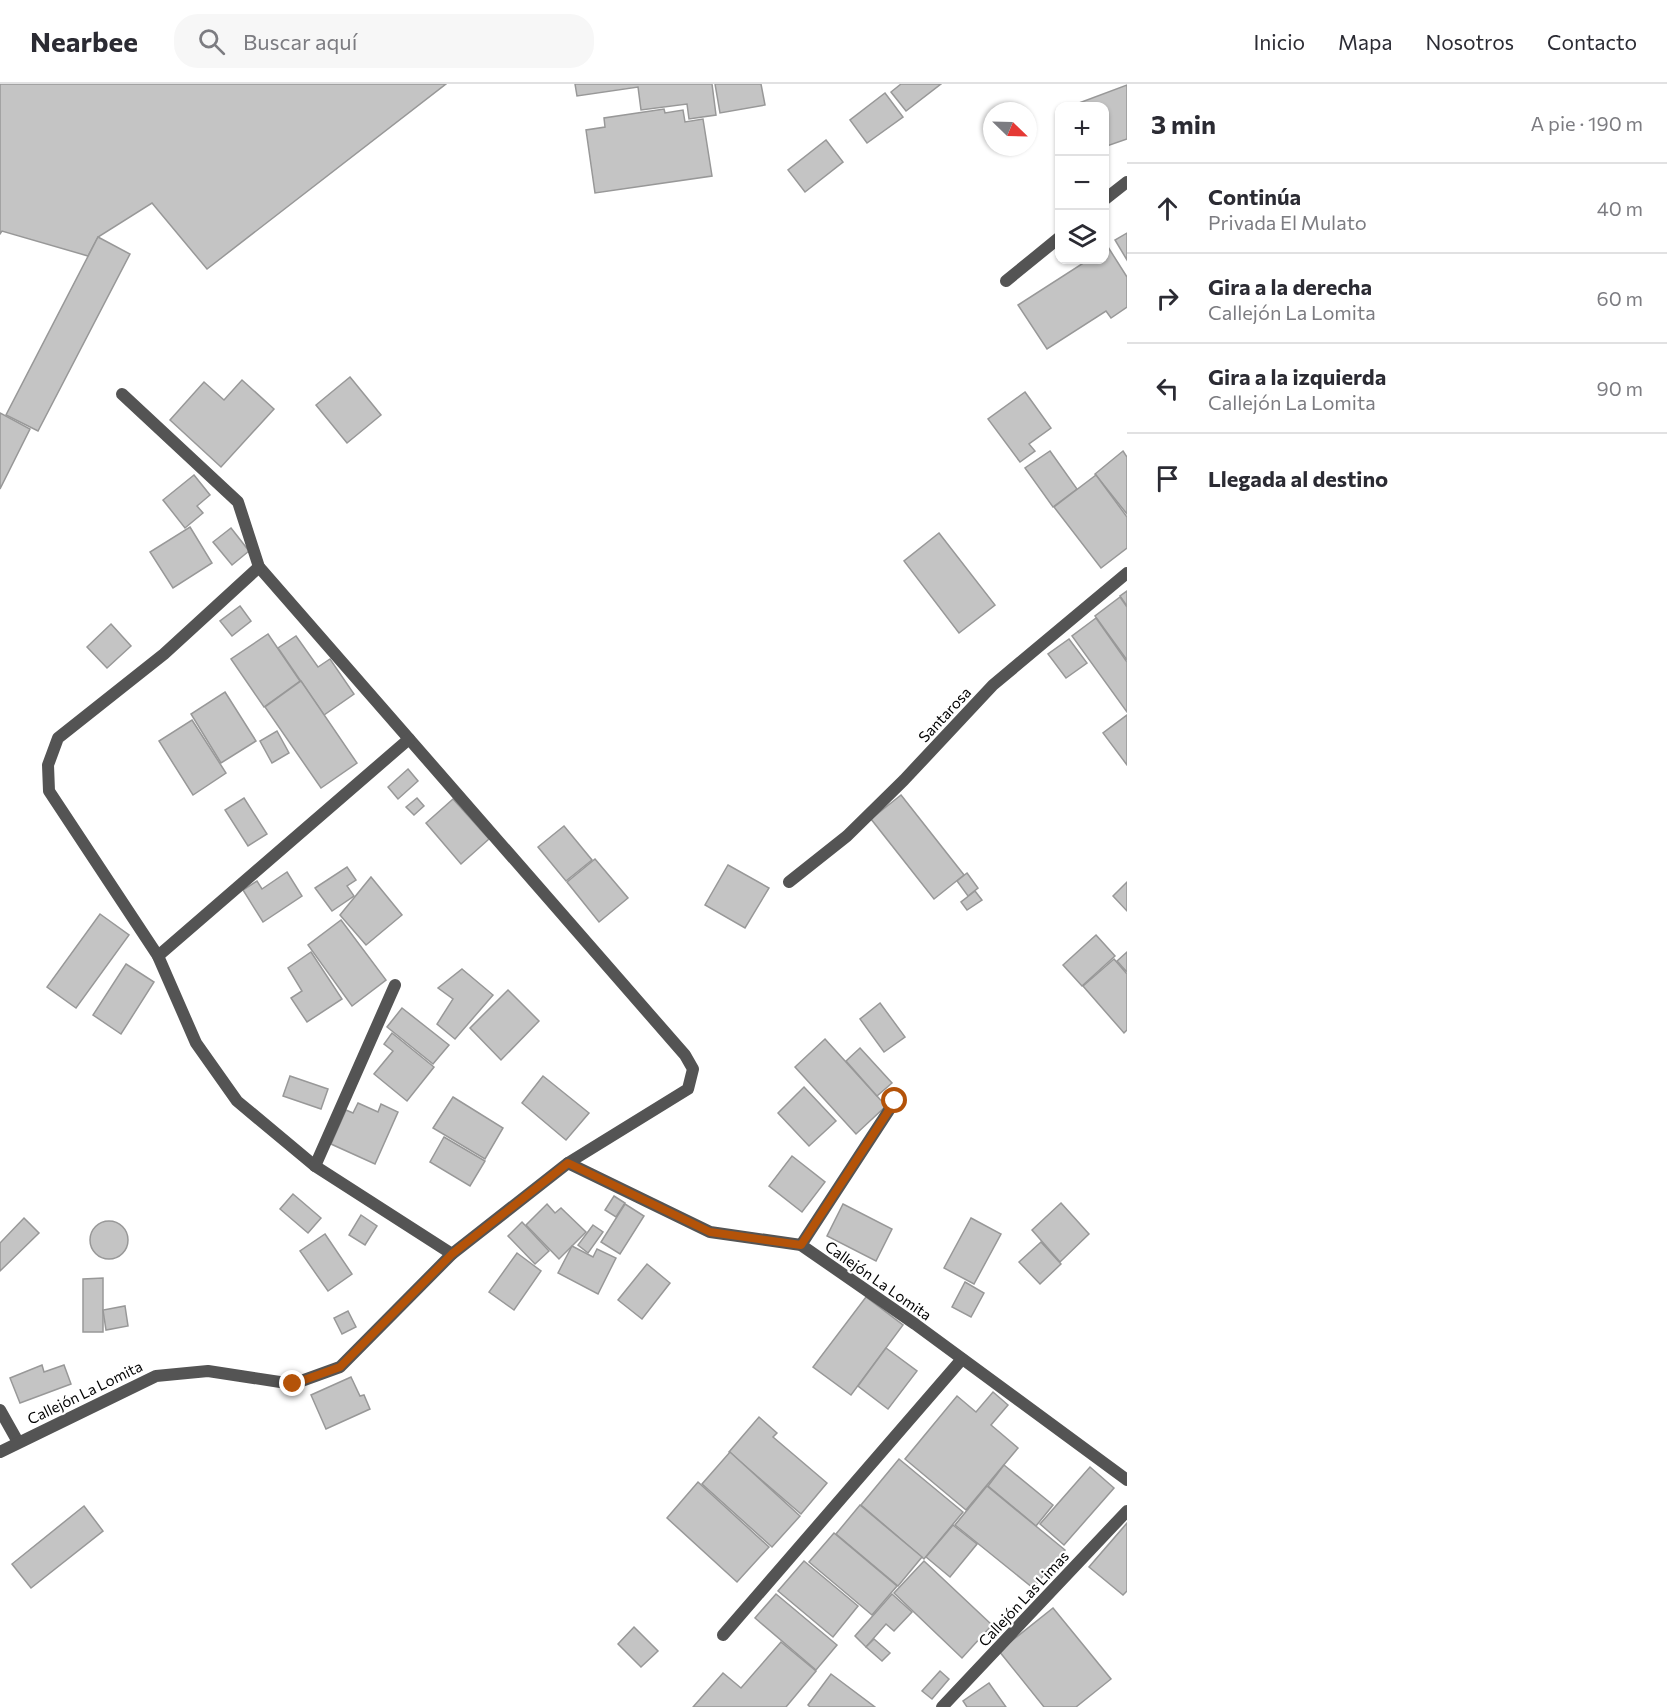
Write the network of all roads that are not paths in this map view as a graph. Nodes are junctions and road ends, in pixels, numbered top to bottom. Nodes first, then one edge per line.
1 (1127, 182) edge
2 (1109, 196) edge
3 (1055, 240) edge
4 (1006, 281) dead end
5 (122, 394) dead end
6 (259, 567) junction
7 (1127, 573) edge
8 (409, 739) junction
9 (789, 882) dead end
10 (158, 956) junction
11 (395, 984) dead end
12 (895, 1101) dead end
13 (568, 1163) junction
14 (315, 1166) junction
15 (801, 1245) junction
16 (452, 1254) junction
17 (962, 1359) junction
18 (0, 1410) edge
19 (18, 1442) junction
20 (0, 1452) edge
21 (1127, 1480) edge
22 (1127, 1511) edge
23 (723, 1635) dead end
24 (942, 1707) edge

1 - 2 street
3 - 4 street
5 - 6 street
6 - 8 street
6 - 10 street
7 - 9 street, Santarosa
8 - 10 street
8 - 13 street
10 - 14 street
11 - 14 street
12 - 15 street
13 - 15 street, Callejón La Lomita
13 - 16 street, Callejón La Lomita
14 - 16 street
15 - 17 street, Callejón La Lomita
16 - 19 street, Callejón La Lomita
17 - 21 street, Callejón La Lomita
17 - 23 street
18 - 19 street
19 - 20 street, Callejón La Lomita
22 - 24 street, Callejón Las Limas

